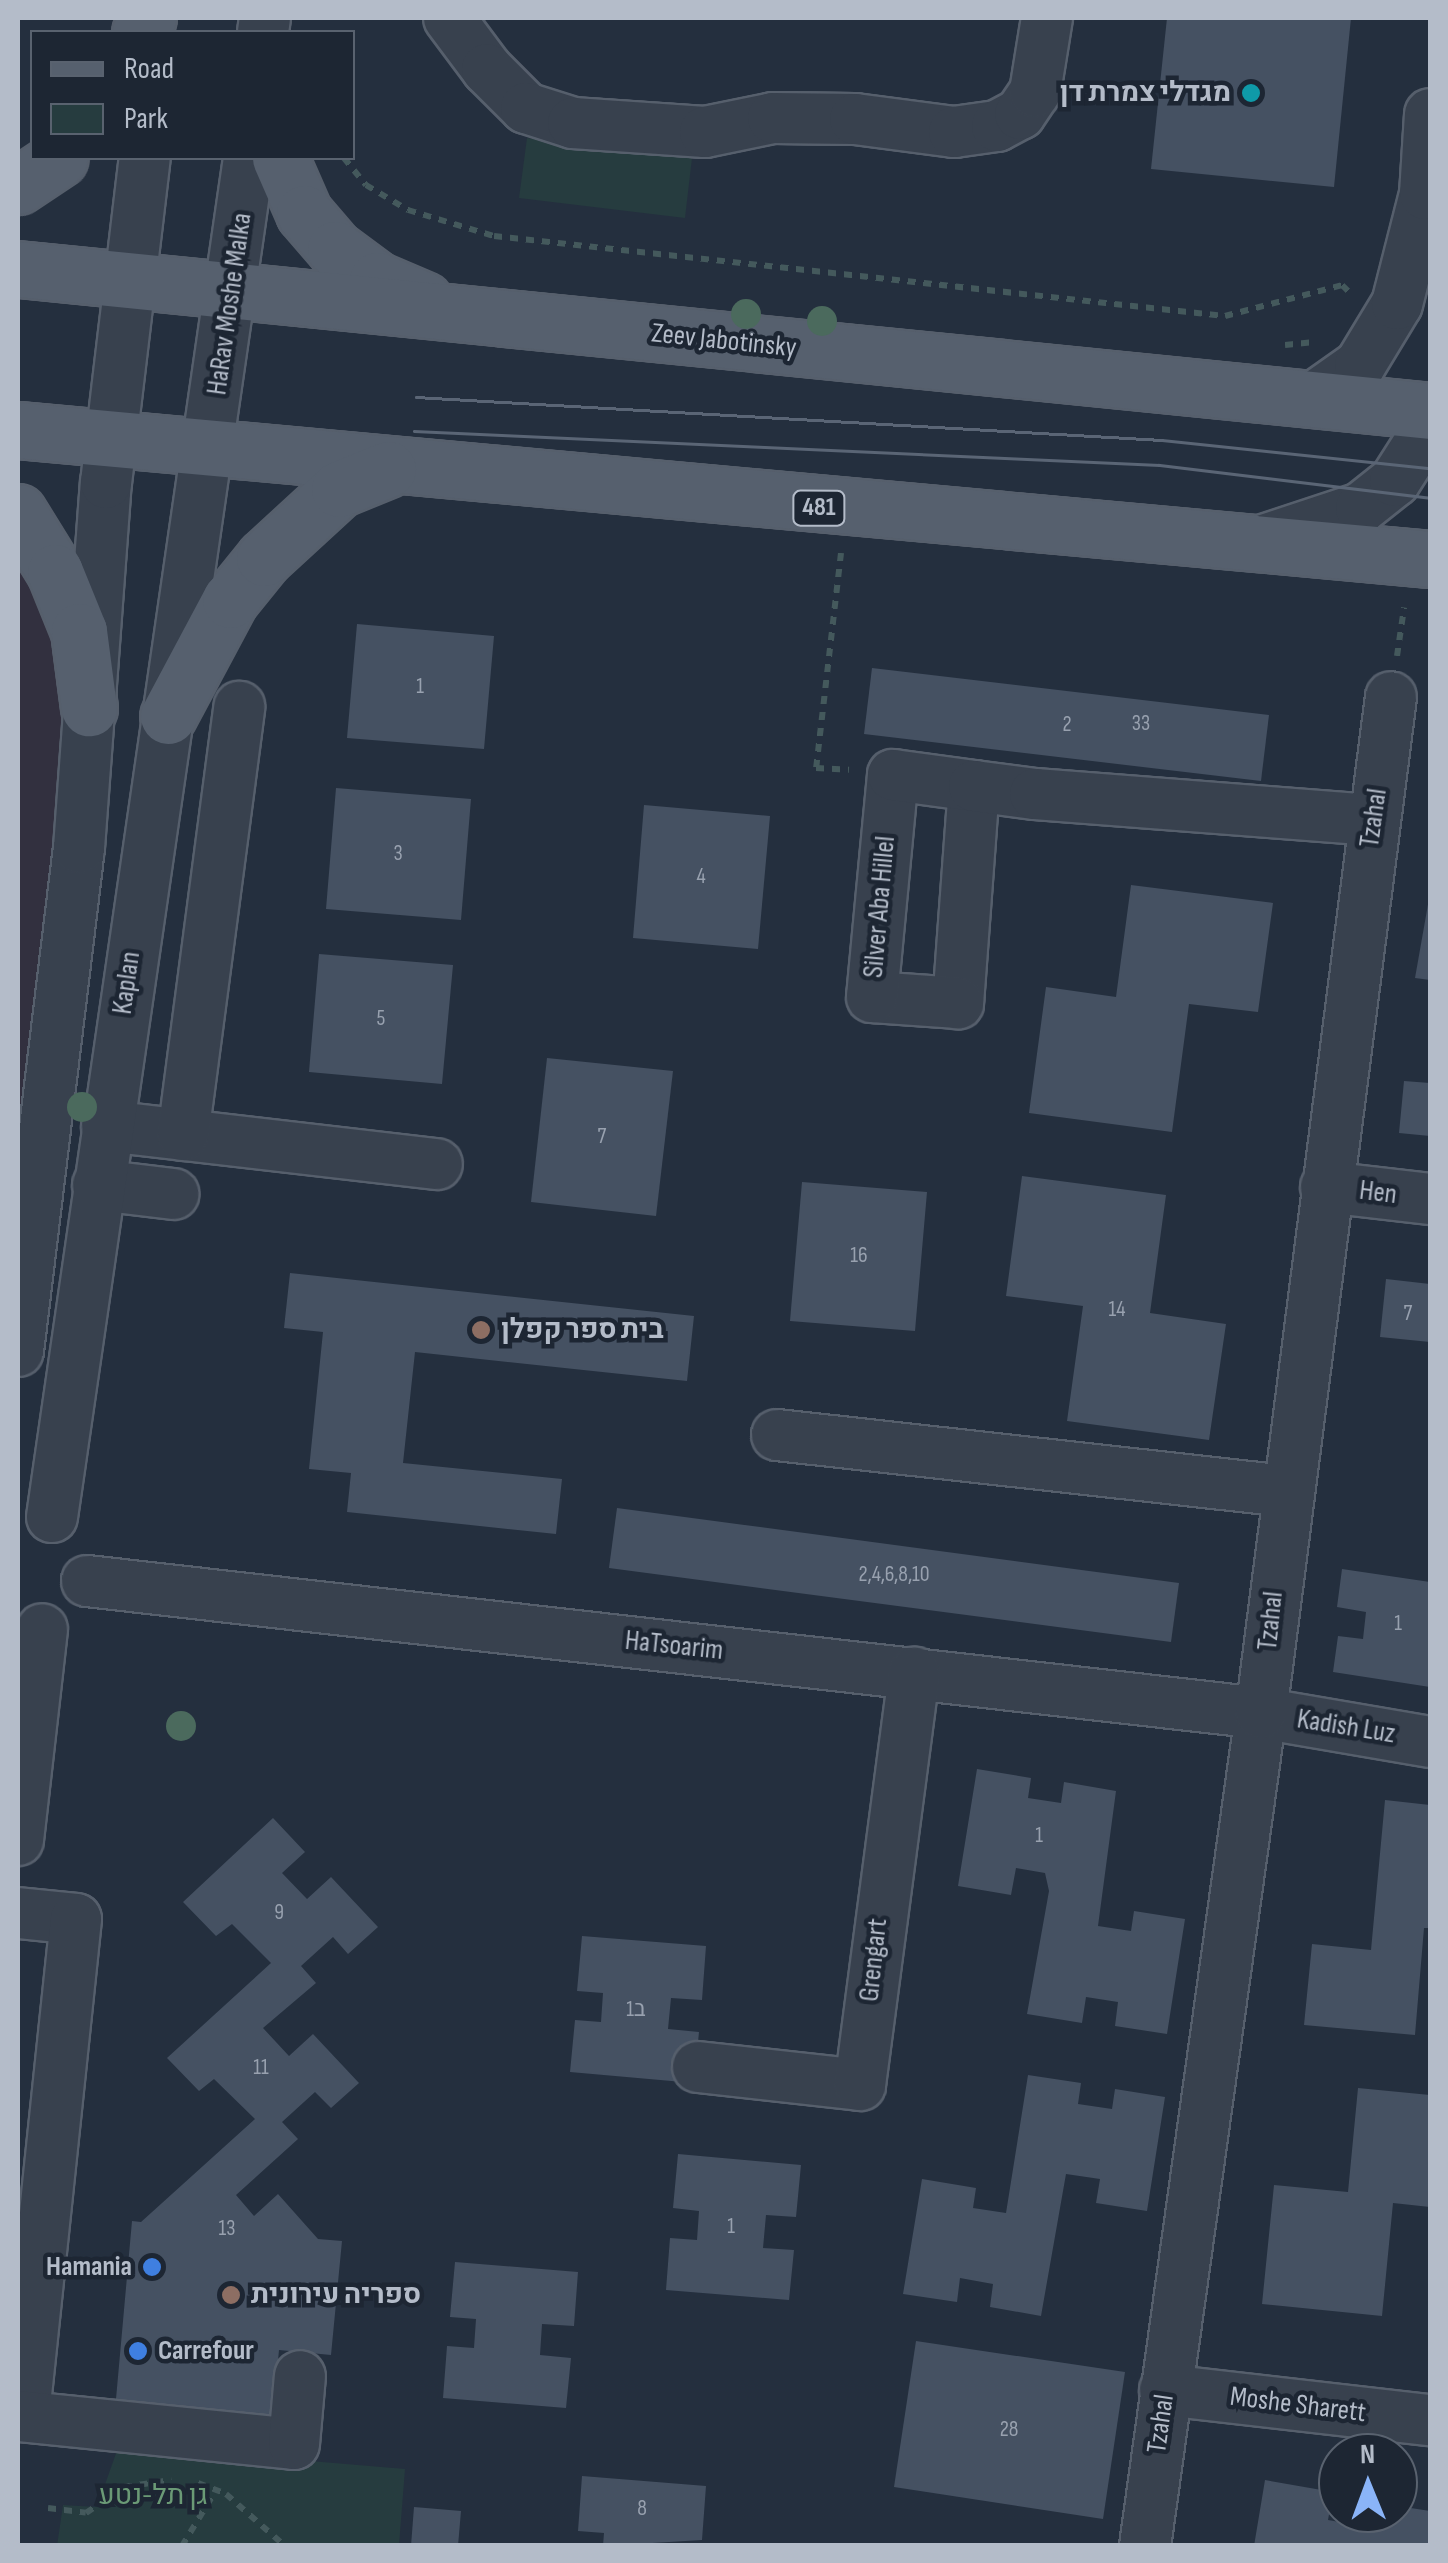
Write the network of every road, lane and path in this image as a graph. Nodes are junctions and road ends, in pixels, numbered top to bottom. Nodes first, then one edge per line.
1 (449, 18) edge
2 (1047, 18) edge
3 (1430, 114) edge
4 (57, 160) edge
5 (145, 160) edge
6 (249, 160) edge
7 (281, 160) edge
8 (346, 160) edge
9 (18, 186) edge
10 (18, 269) edge
11 (128, 283) junction
12 (234, 294) junction
13 (1361, 304) dead end
14 (465, 315) junction
15 (1312, 399) junction
16 (1430, 411) edge
17 (1430, 426) edge
18 (18, 430) edge
19 (114, 440) junction
20 (209, 450) junction
21 (390, 469) junction
22 (18, 512) edge
23 (1240, 546) junction
24 (840, 553) dead end
25 (1430, 559) edge
26 (1391, 696) dead end
27 (239, 707) dead end
28 (89, 708) junction
29 (168, 716) junction
30 (893, 775) junction
31 (974, 786) junction
32 (1374, 820) junction
33 (107, 1126) junction
34 (183, 1136) junction
35 (30, 1159) edge
36 (436, 1164) dead end
37 (98, 1185) junction
38 (1326, 1187) junction
39 (173, 1194) dead end
40 (1430, 1200) edge
41 (18, 1351) edge
42 (777, 1435) dead end
43 (1286, 1491) junction
44 (35, 1515) edge
45 (87, 1581) junction
46 (30, 1630) edge
47 (914, 1673) junction
48 (1261, 1713) junction
49 (1430, 1742) edge
50 (18, 1840) edge
51 (18, 1912) edge
52 (698, 2066) dead end
53 (300, 2376) dead end
54 (1165, 2390) junction
55 (21, 2415) edge
56 (1430, 2420) edge
57 (216, 2490) junction
58 (48, 2508) dead end
59 (182, 2546) edge
60 (285, 2546) edge
61 (1144, 2546) edge

1 - 2 street
3 - 15 street
4 - 9 main road
5 - 11 street
6 - 12 street, HaRav Moshe Malka
7 - 14 main road
8 - 13 path
10 - 11 main road, Zeev Jabotinsky
11 - 12 main road, Zeev Jabotinsky
11 - 19 street
12 - 14 main road, Zeev Jabotinsky
12 - 20 street, HaRav Moshe Malka
14 - 15 main road, Zeev Jabotinsky
15 - 16 main road, Zeev Jabotinsky
17 - 23 street
18 - 19 main road, 481
19 - 20 main road, 481
19 - 28 street
20 - 21 main road, 481
20 - 29 street, Kaplan
21 - 23 main road, 481
21 - 29 main road
22 - 28 main road
23 - 25 main road, 481
24 - 30 path
26 - 32 street, Tzahal
27 - 34 street
28 - 35 street
29 - 33 street, Kaplan
30 - 31 street
30 - 31 street, Silver Aba Hillel
31 - 32 street
32 - 38 street, Tzahal
33 - 34 street
33 - 37 street, Kaplan
34 - 36 street
35 - 41 street
37 - 39 street
37 - 44 street, Kaplan
38 - 40 street, Hen
38 - 43 street, Tzahal
42 - 43 street
43 - 48 street, Tzahal
44 - 45 street
45 - 46 street
45 - 47 street, HaTsoarim
46 - 50 street
47 - 48 street, HaTsoarim
47 - 52 street, Grengart
48 - 49 street, Kadish Luz
48 - 54 street, Tzahal
51 - 55 street
53 - 55 street
54 - 56 street, Moshe Sharett
54 - 61 street, Tzahal
57 - 58 path
57 - 59 path
57 - 60 path

